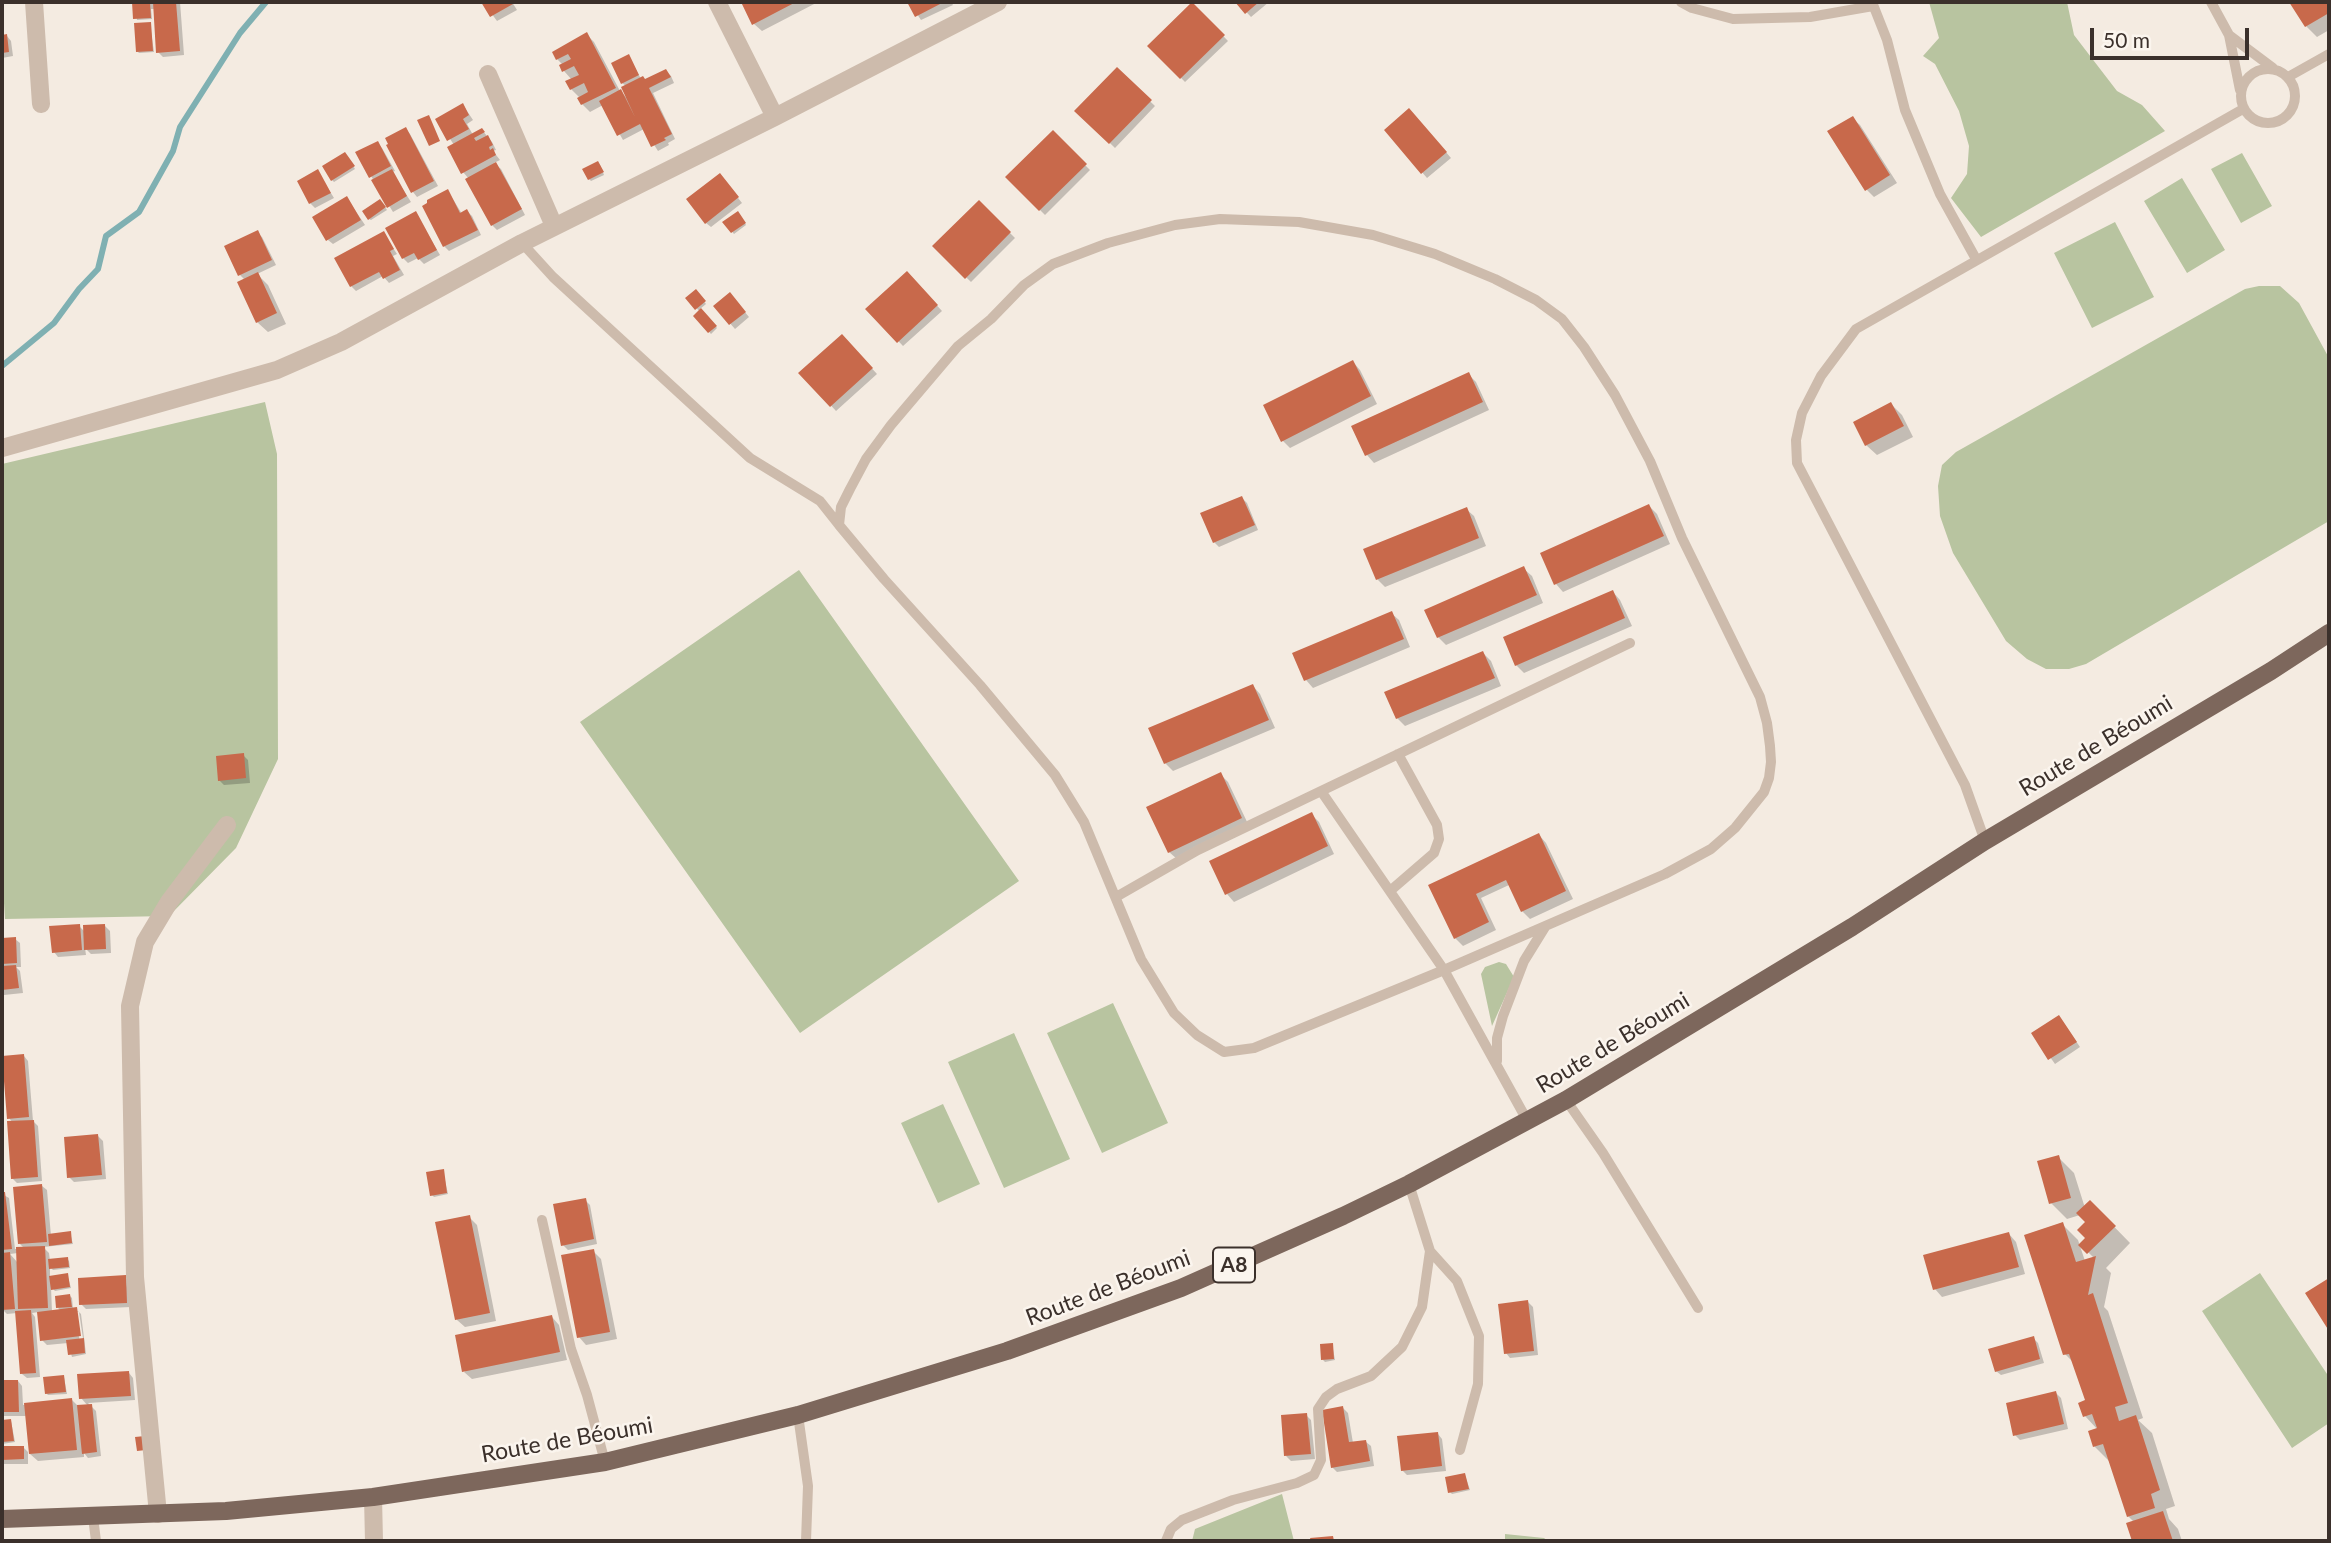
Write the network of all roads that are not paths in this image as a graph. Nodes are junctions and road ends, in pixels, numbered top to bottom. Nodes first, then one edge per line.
1 (34, 2) edge
2 (717, 2) edge
3 (998, 2) edge
4 (1681, 2) edge
5 (2211, 2) edge
6 (1873, 4) edge
7 (975, 7) edge
8 (2229, 35) junction
9 (2329, 54) edge
10 (2273, 68) junction
11 (488, 74) dead end
12 (2288, 77) junction
13 (2241, 90) junction
14 (41, 104) dead end
15 (2243, 109) junction
16 (775, 117) junction
17 (554, 226) junction
18 (522, 243) junction
19 (1976, 260) junction
20 (2, 447) edge
21 (839, 525) junction
22 (2329, 633) edge
23 (1630, 643) dead end
24 (1398, 754) junction
25 (1321, 791) junction
26 (227, 825) dead end
27 (1985, 841) junction
28 (1390, 891) junction
29 (1116, 897) junction
30 (1545, 927) junction
31 (1444, 970) junction
32 (1497, 1062) junction
33 (1566, 1100) junction
34 (1528, 1122) junction
35 (1409, 1184) junction
36 (542, 1220) dead end
37 (1430, 1251) junction
38 (1698, 1308) dead end
39 (798, 1415) junction
40 (1460, 1450) dead end
41 (605, 1462) junction
42 (373, 1497) junction
43 (159, 1514) junction
44 (93, 1517) junction
45 (2, 1519) edge
46 (96, 1541) edge
47 (374, 1541) edge
48 (806, 1541) edge
49 (1166, 1541) edge

1 - 14 street
2 - 16 street
3 - 7 street
4 - 6 lane
5 - 8 lane
6 - 19 lane
7 - 16 street
8 - 10 lane
8 - 13 lane
9 - 12 lane
10 - 12 lane
10 - 13 lane
11 - 17 street
12 - 15 lane
13 - 15 lane
15 - 19 lane
16 - 17 street
17 - 18 street
18 - 20 street
18 - 21 lane
19 - 27 lane
21 - 29 lane
21 - 30 lane
22 - 27 main road, Route de Béoumi / A8
23 - 24 lane
24 - 25 lane
24 - 28 lane
25 - 28 lane
25 - 29 lane
26 - 43 street
27 - 33 main road, Route de Béoumi / A8
28 - 31 lane
29 - 31 lane
30 - 31 lane
30 - 32 lane
31 - 32 lane
32 - 34 lane
33 - 34 main road, Route de Béoumi / A8
33 - 38 lane
34 - 35 main road, Route de Béoumi / A8
35 - 37 lane
35 - 39 main road, Route de Béoumi / A8
36 - 41 lane
37 - 40 lane
37 - 49 lane
39 - 41 main road, Route de Béoumi / A8
39 - 48 lane
41 - 42 main road, Route de Béoumi / A8
42 - 43 main road, Route de Béoumi / A8
42 - 47 street
43 - 44 main road, Route de Béoumi / A8
44 - 45 main road, Route de Béoumi / A8
44 - 46 lane

